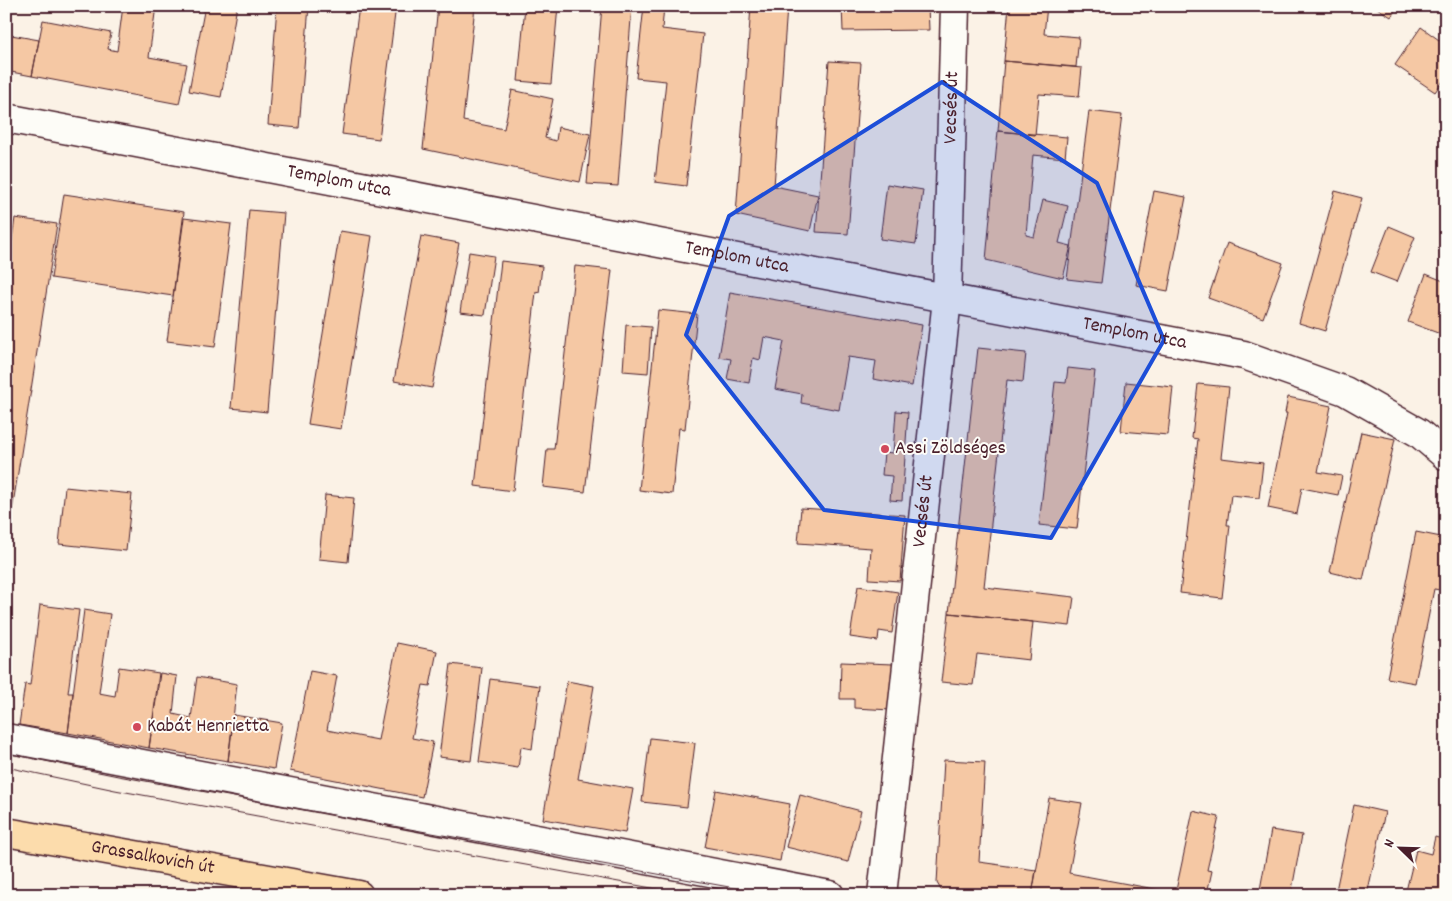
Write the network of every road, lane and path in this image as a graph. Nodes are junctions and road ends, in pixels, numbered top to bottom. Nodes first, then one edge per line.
1 (955, 6) edge
2 (6, 118) edge
3 (947, 299) junction
4 (1446, 456) edge
5 (6, 738) edge
6 (6, 832) edge
7 (359, 895) edge
8 (830, 895) edge
9 (882, 895) edge

1 - 3 street, Vecsés út
2 - 3 street, Templom utca
3 - 4 street, Templom utca
3 - 9 street, Vecsés út
5 - 8 street
6 - 7 main road, Grassalkovich út

